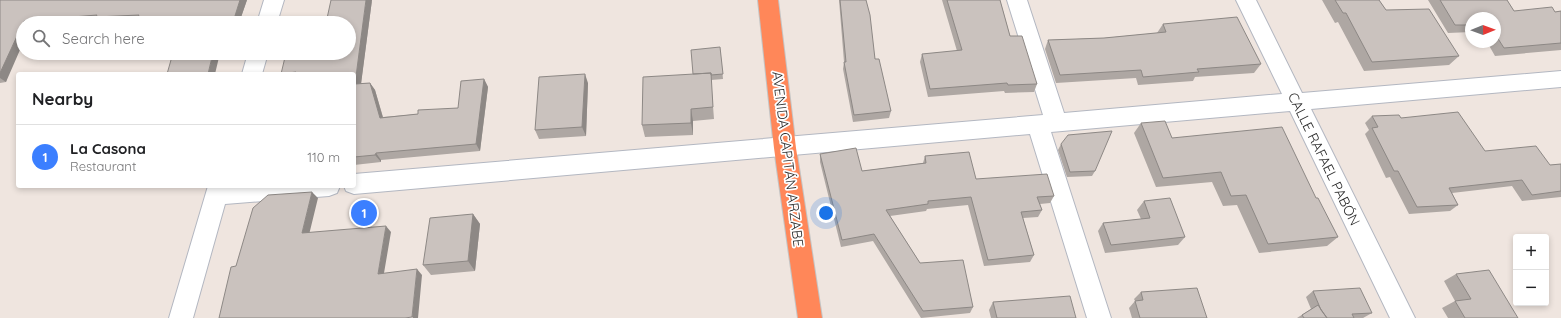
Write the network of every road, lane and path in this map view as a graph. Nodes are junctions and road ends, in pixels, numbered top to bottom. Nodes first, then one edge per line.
1 (274, 0) edge
2 (768, 0) edge
3 (1017, 0) edge
4 (1246, 0) edge
5 (269, 16) edge
6 (256, 60) edge
7 (253, 72) edge
8 (1561, 79) edge
9 (1296, 102) junction
10 (1047, 123) junction
11 (785, 148) junction
12 (356, 184) edge
13 (285, 188) edge
14 (218, 191) edge
15 (181, 318) edge
16 (810, 318) edge
17 (1099, 318) edge
18 (1403, 318) edge

1 - 5 street
2 - 11 highway, AVENIDA CAPITÁN ARZABE
3 - 10 street
4 - 9 street, CALLE RAFAEL PABÓN
6 - 7 street
8 - 9 street
9 - 10 street
9 - 18 street, CALLE RAFAEL PABÓN
10 - 11 street
10 - 17 street
11 - 12 street
11 - 16 highway, AVENIDA CAPITÁN ARZABE
13 - 14 street
14 - 15 street

